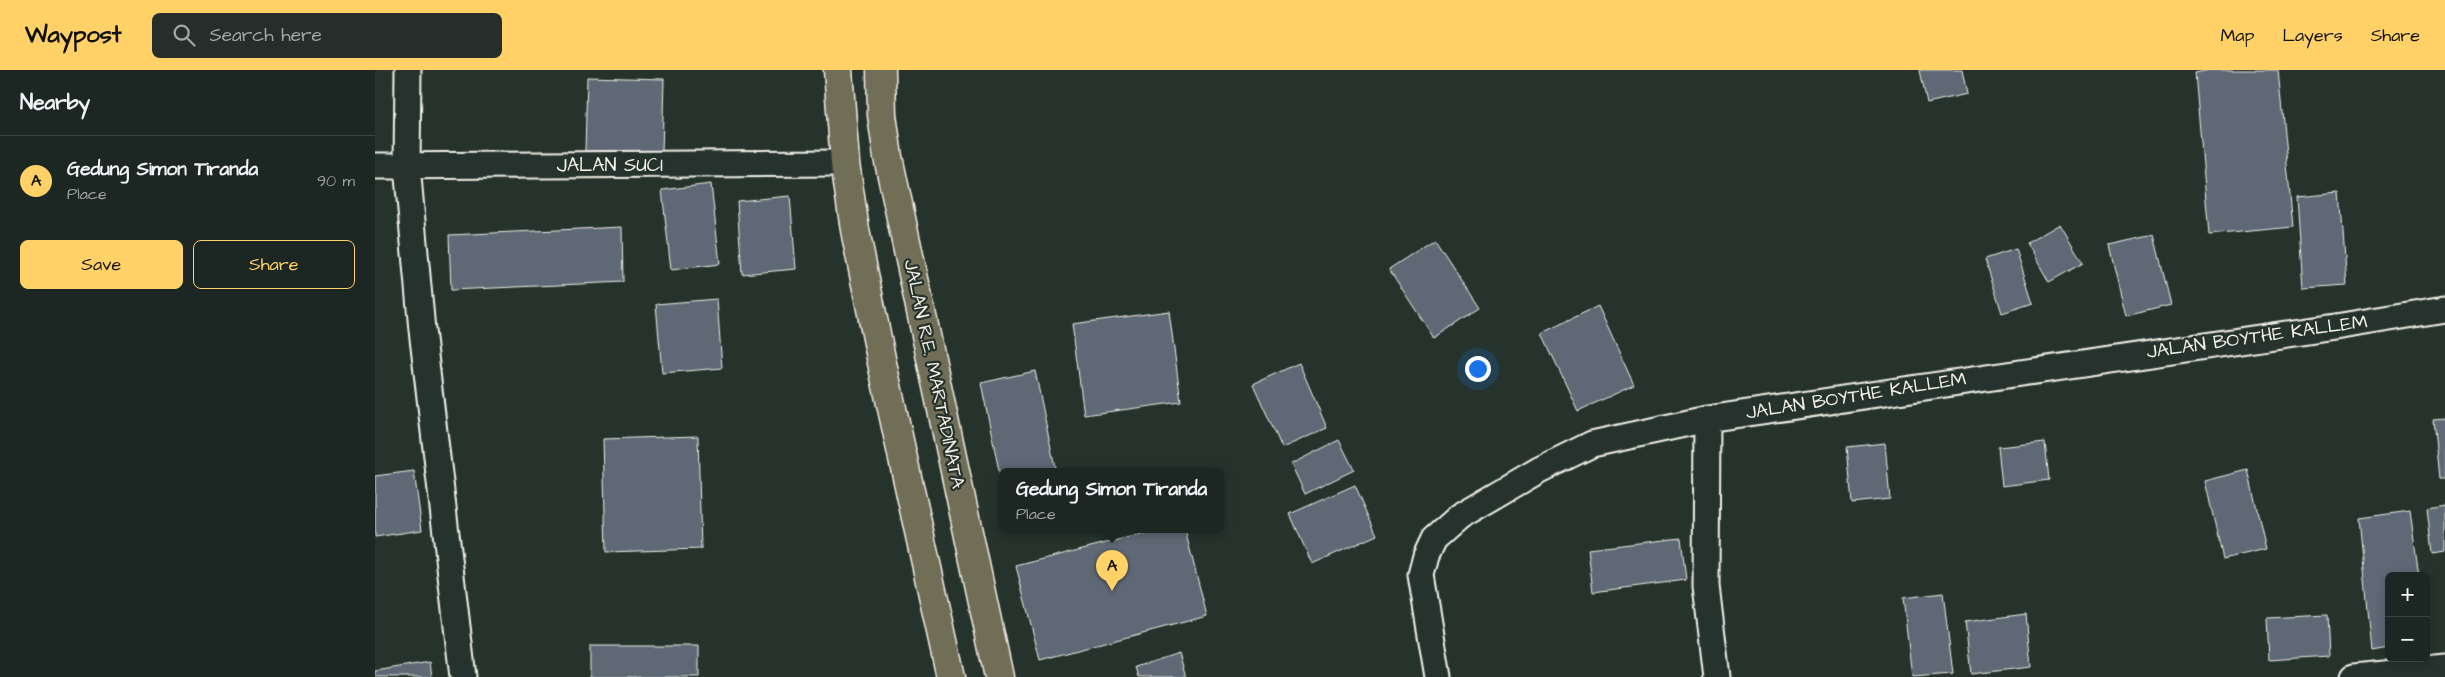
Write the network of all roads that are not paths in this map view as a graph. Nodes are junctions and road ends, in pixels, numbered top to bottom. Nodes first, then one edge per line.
1 (407, 70) edge
2 (838, 70) edge
3 (881, 70) edge
4 (845, 163) junction
5 (375, 166) edge
6 (407, 166) junction
7 (2445, 309) edge
8 (1707, 418) junction
9 (2445, 668) edge
10 (463, 677) edge
11 (951, 677) edge
12 (999, 677) edge
13 (1438, 677) edge
14 (1717, 677) edge
15 (2354, 677) edge

1 - 6 street
2 - 4 highway
3 - 12 highway, JALAN R.E. MARTADINATA
4 - 6 street, JALAN SUCI
4 - 11 highway
5 - 6 street, JALAN SUCI
6 - 10 street
7 - 8 street, JALAN BOYTHE KALLEM
8 - 13 street, JALAN BOYTHE KALLEM
8 - 14 street
9 - 15 street

